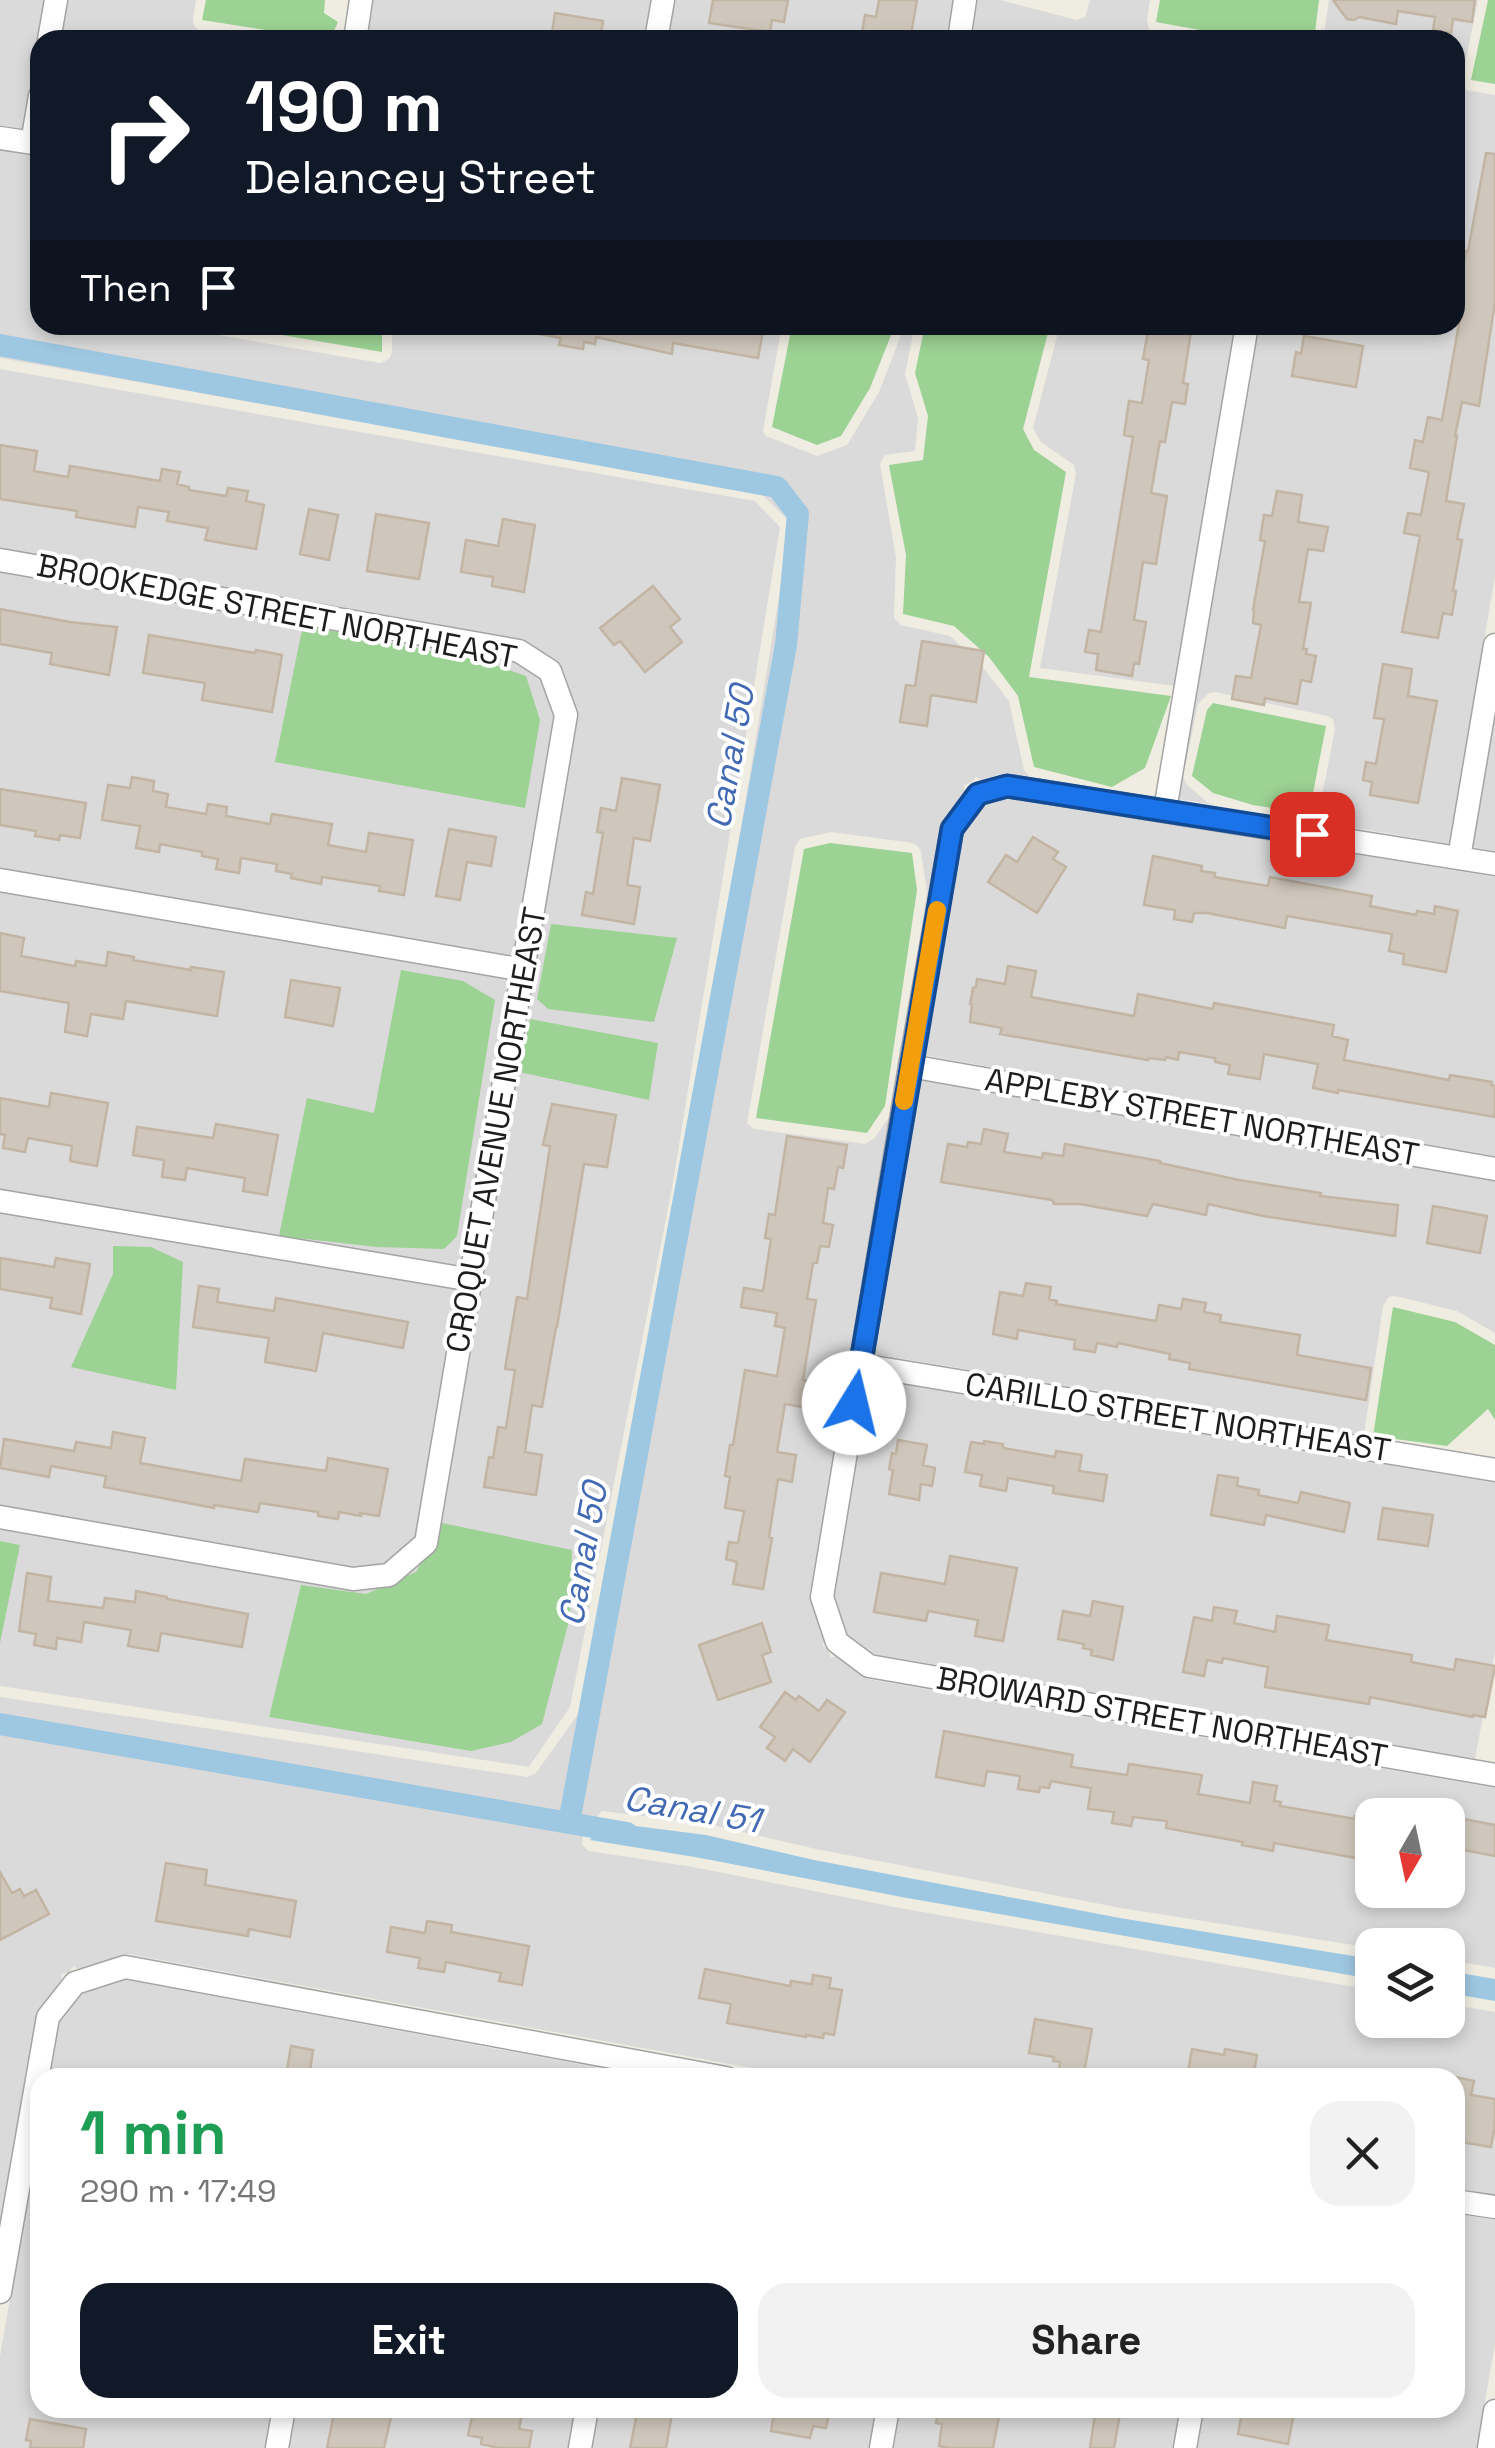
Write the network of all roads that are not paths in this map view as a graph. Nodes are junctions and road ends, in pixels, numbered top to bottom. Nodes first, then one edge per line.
1 (56, 0) edge
2 (361, 0) edge
3 (663, 0) edge
4 (966, 0) edge
5 (52, 30) edge
6 (356, 30) edge
7 (658, 30) edge
8 (961, 30) edge
9 (0, 138) edge
10 (30, 143) edge
11 (1245, 335) edge
12 (0, 560) edge
13 (1495, 644) edge
14 (550, 671) joint
15 (1166, 810) junction
16 (1459, 858) junction
17 (1495, 864) edge
18 (0, 880) edge
19 (524, 970) junction
20 (910, 1066) junction
21 (1495, 1168) edge
22 (0, 1200) edge
23 (472, 1280) junction
24 (861, 1364) junction
25 (1495, 1470) edge
26 (0, 1517) edge
27 (1495, 1775) edge
28 (38, 2068) edge
29 (633, 2068) edge
30 (30, 2112) edge
31 (1465, 2202) edge
32 (1495, 2207) edge
33 (4, 2247) edge
34 (0, 2292) edge
35 (1495, 2411) edge
36 (282, 2418) edge
37 (585, 2418) edge
38 (886, 2418) edge
39 (1190, 2418) edge
40 (277, 2448) edge
41 (580, 2448) edge
42 (882, 2448) edge
43 (1185, 2448) edge
44 (1489, 2448) edge

1 - 5 street
2 - 6 street
3 - 7 street
4 - 8 street
9 - 10 street
11 - 15 street
12 - 14 street, BROOKEDGE STREET NORTHEAST
13 - 16 street
14 - 19 street, CROQUET AVENUE NORTHEAST
15 - 16 street
15 - 20 street
16 - 17 street
18 - 19 street
19 - 23 street, CROQUET AVENUE NORTHEAST
20 - 21 street, APPLEBY STREET NORTHEAST
20 - 24 street
22 - 23 street
23 - 26 street, CROQUET AVENUE NORTHEAST
24 - 25 street, CARILLO STREET NORTHEAST
24 - 27 street, BROWARD STREET NORTHEAST
28 - 29 street
30 - 33 street
31 - 32 street
33 - 34 street
35 - 44 street
36 - 40 street
37 - 41 street
38 - 42 street
39 - 43 street

